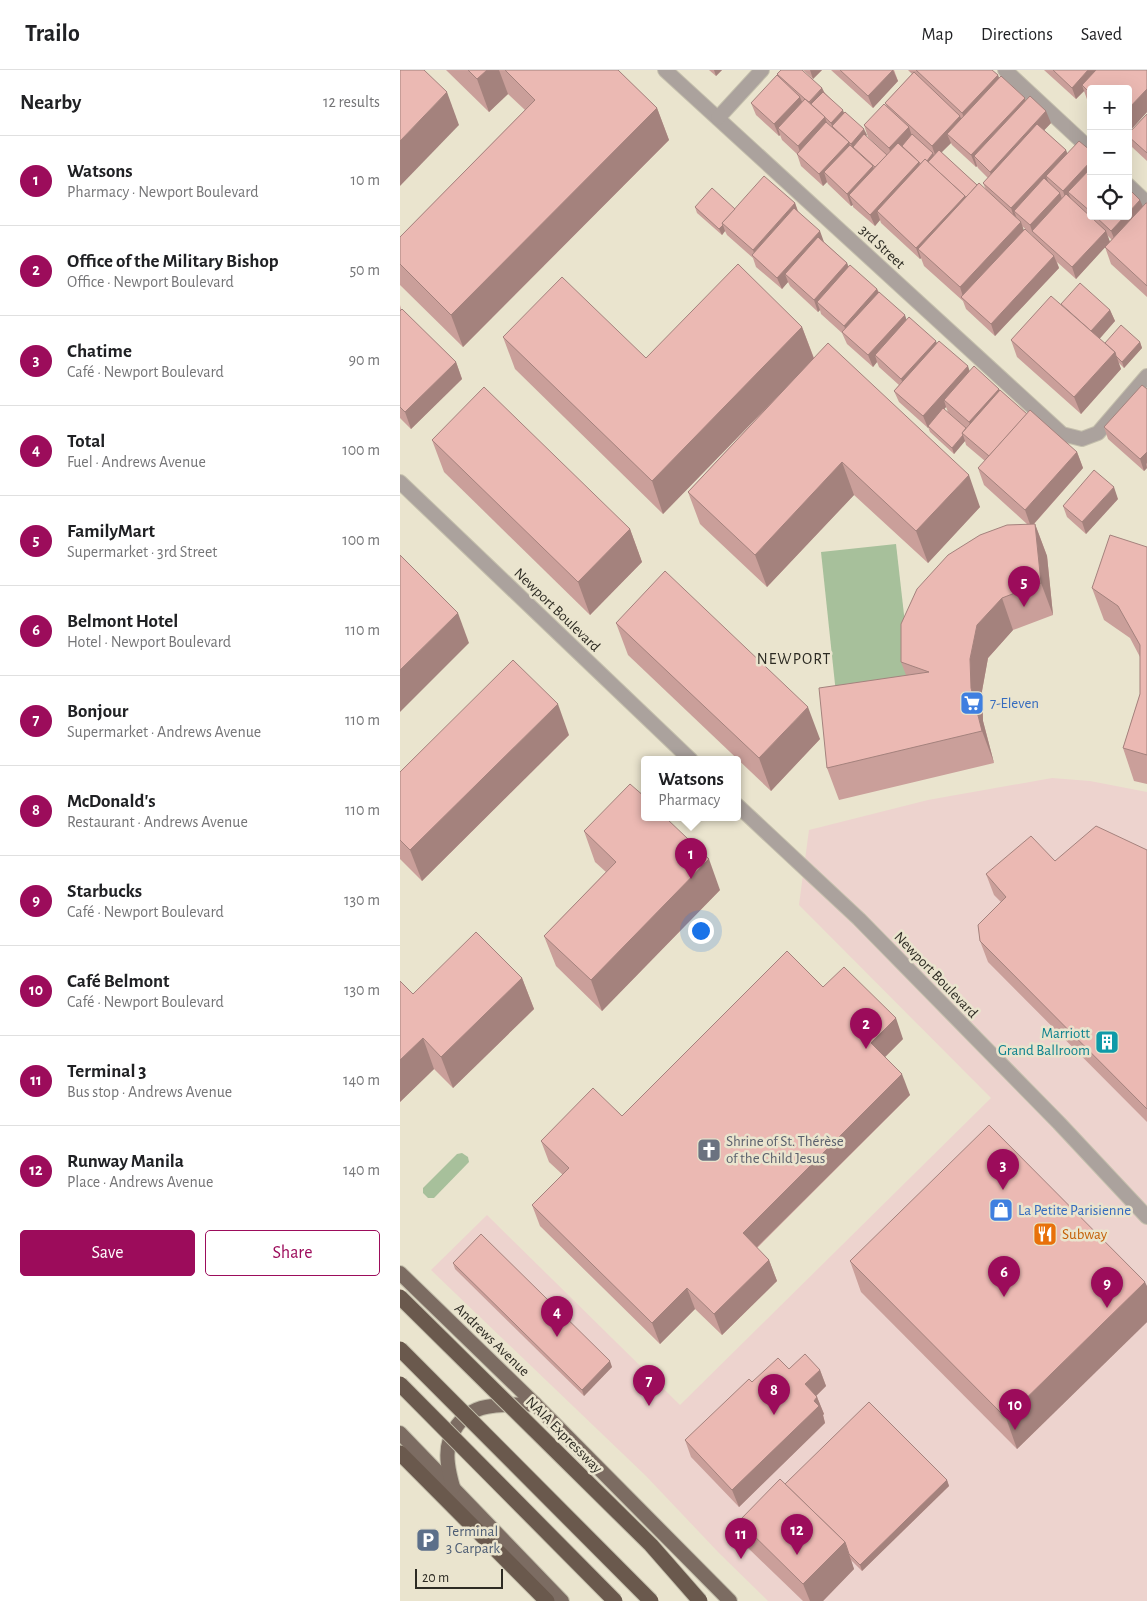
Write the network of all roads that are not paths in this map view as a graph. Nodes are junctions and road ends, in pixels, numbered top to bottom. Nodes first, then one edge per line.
1 (666, 70) edge
2 (762, 70) edge
3 (1005, 70) edge
4 (718, 118) junction
5 (1087, 146) edge
6 (1132, 189) edge
7 (1147, 203) edge
8 (1147, 376) edge
9 (400, 482) edge
10 (687, 756) edge
11 (741, 809) edge
12 (1147, 1217) edge
13 (400, 1273) edge
14 (400, 1298) edge
15 (400, 1349) edge
16 (400, 1384) edge
17 (535, 1404) junction
18 (400, 1433) edge
19 (400, 1453) edge
20 (453, 1487) junction
21 (546, 1601) edge
22 (562, 1601) edge
23 (615, 1601) edge
24 (651, 1601) edge
25 (700, 1601) edge
26 (730, 1601) edge

1 - 4 street, 3rd Street
2 - 4 street
3 - 5 street
4 - 8 street, 3rd Street
6 - 7 street
9 - 10 street, Newport Boulevard
11 - 12 street, Newport Boulevard
13 - 17 main road, Andrews Avenue
14 - 25 highway, NAIA Expressway, bridge
15 - 24 highway, bridge
16 - 23 highway, bridge
17 - 20 main road
17 - 26 main road, Andrews Avenue
18 - 20 main road
19 - 21 highway
20 - 22 main road

